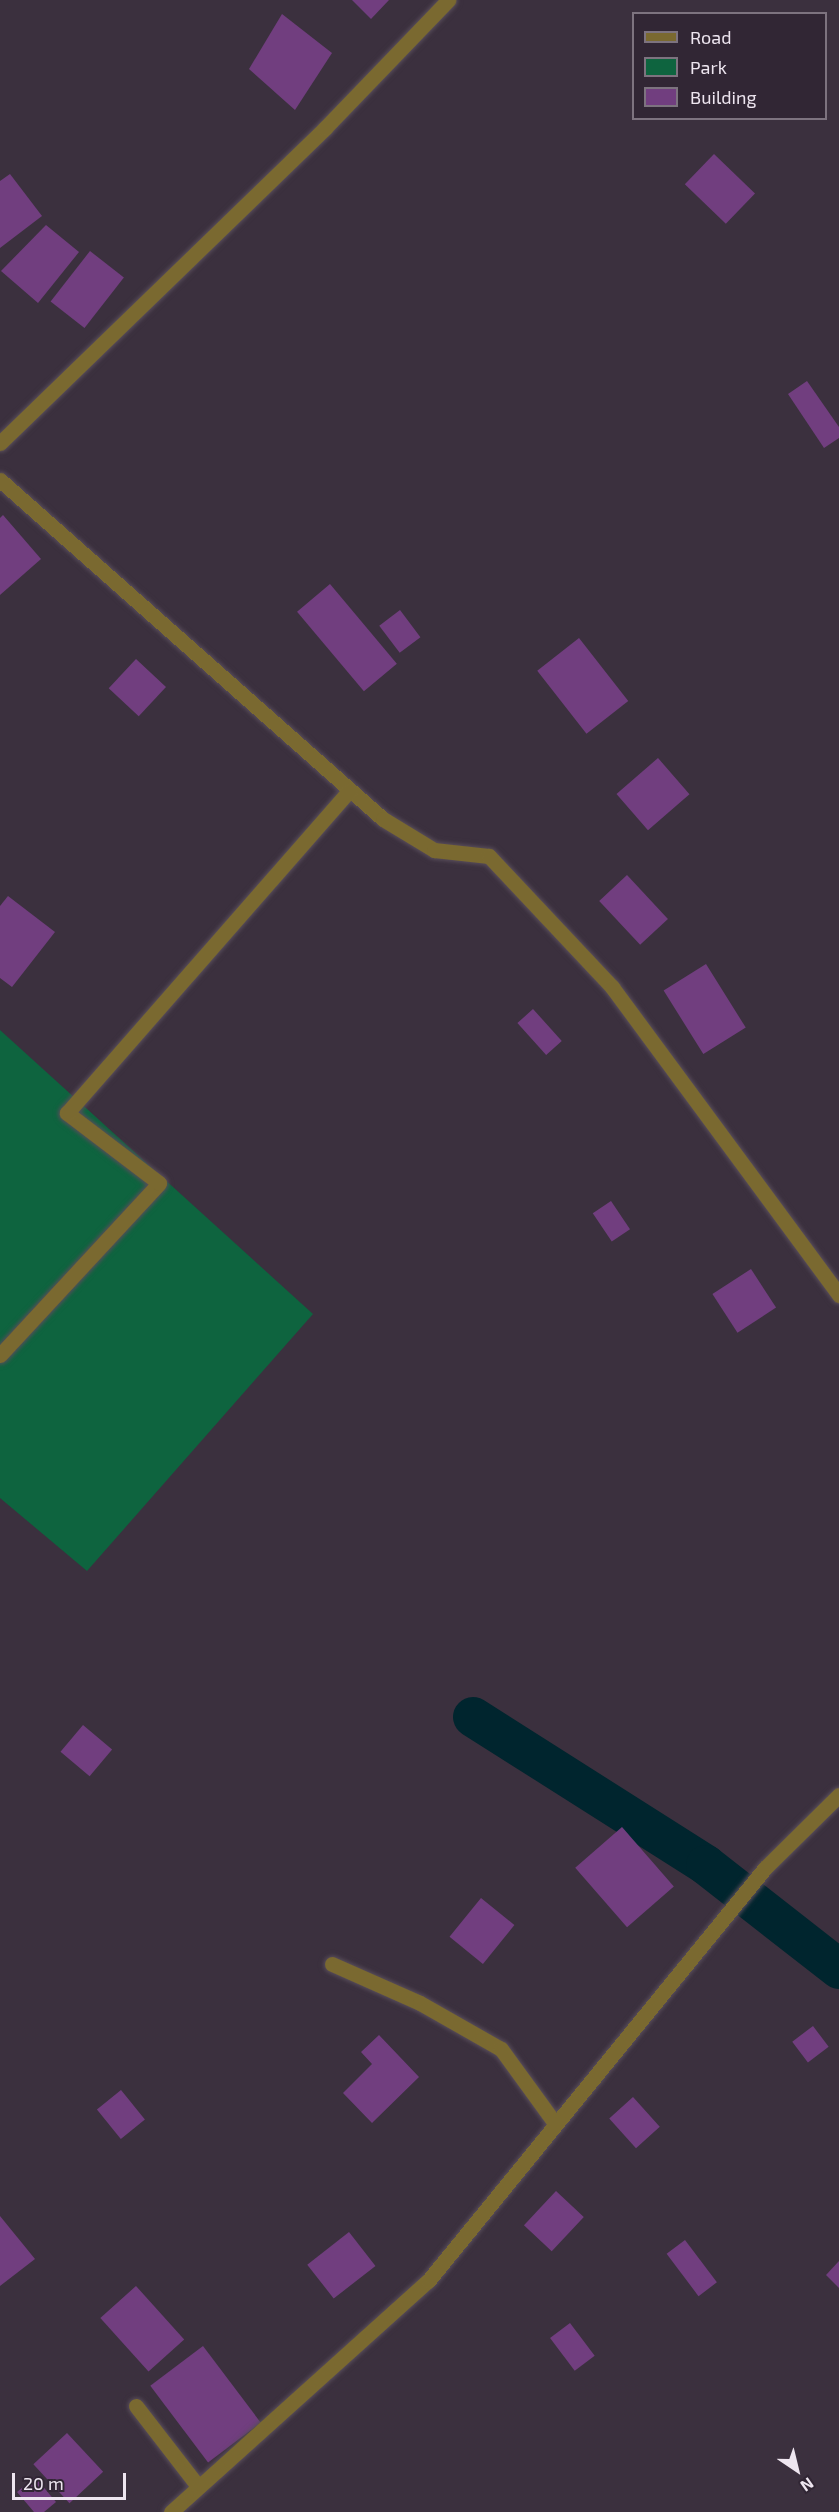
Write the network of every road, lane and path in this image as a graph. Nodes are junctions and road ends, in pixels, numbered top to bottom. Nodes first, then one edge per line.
1 (448, 0) edge
2 (0, 443) edge
3 (0, 480) edge
4 (349, 791) junction
5 (839, 1295) edge
6 (0, 1355) edge
7 (839, 1795) edge
8 (332, 1964) dead end
9 (554, 2122) junction
10 (136, 2406) dead end
11 (197, 2485) junction
12 (171, 2512) edge

1 - 2 street
3 - 4 street
4 - 5 street
4 - 6 street
7 - 9 street
8 - 9 street
9 - 11 street
10 - 11 street
11 - 12 street

